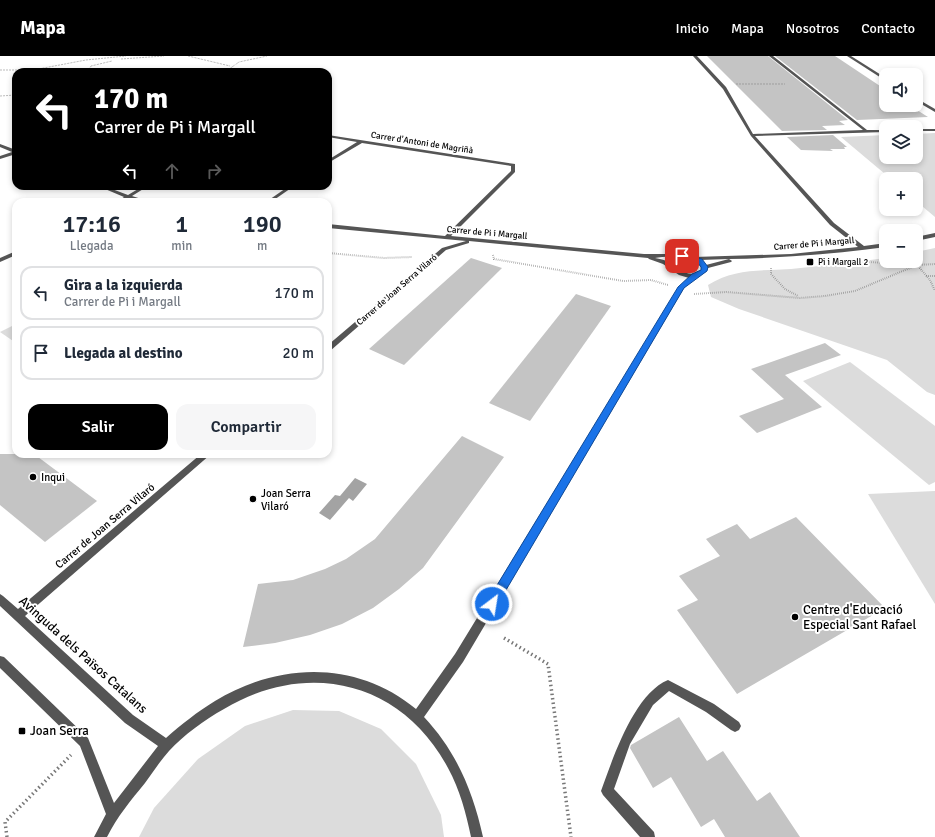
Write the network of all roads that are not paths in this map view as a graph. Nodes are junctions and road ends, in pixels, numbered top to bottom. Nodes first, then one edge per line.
1 (695, 56) edge
2 (771, 56) edge
3 (849, 56) edge
4 (879, 75) edge
5 (923, 103) edge
6 (935, 111) edge
7 (923, 130) edge
8 (935, 130) edge
9 (879, 131) edge
10 (867, 132) junction
11 (752, 135) junction
12 (332, 137) edge
13 (360, 142) junction
14 (0, 145) edge
15 (12, 150) edge
16 (12, 154) edge
17 (0, 158) edge
18 (332, 160) edge
19 (111, 190) edge
20 (140, 190) edge
21 (286, 190) edge
22 (129, 197) junction
23 (133, 198) edge
24 (274, 198) edge
25 (332, 226) edge
26 (935, 235) edge
27 (446, 238) junction
28 (923, 238) edge
29 (471, 241) junction
30 (879, 246) edge
31 (864, 249) junction
32 (12, 255) edge
33 (644, 256) junction
34 (676, 256) junction
35 (695, 258) junction
36 (743, 258) junction
37 (0, 260) edge
38 (669, 265) junction
39 (705, 267) junction
40 (676, 272) junction
41 (695, 275) junction
42 (682, 287) junction
43 (332, 347) edge
44 (202, 458) edge
45 (0, 599) edge
46 (18, 615) junction
47 (0, 661) edge
48 (418, 717) junction
49 (735, 726) dead end
50 (168, 744) junction
51 (112, 814) junction
52 (100, 837) edge
53 (477, 837) edge
54 (649, 837) edge

1 - 11 street
2 - 10 street
3 - 4 street
5 - 6 street
7 - 8 street
9 - 10 street
10 - 11 street
11 - 31 street
12 - 13 street, Carrer d'Antoni de Magriñà
13 - 18 street
13 - 27 street, Carrer d'Antoni de Magriñà
14 - 15 street
16 - 17 street
19 - 22 street
20 - 22 street
21 - 24 street
22 - 23 street
25 - 27 street, Carrer de Pi i Margall
26 - 28 street
27 - 29 street, Carrer de Pi i Margall
29 - 33 street, Carrer de Pi i Margall
29 - 43 street, Carrer de Joan Serra Vilaró
30 - 31 street, Carrer de Pi i Margall
31 - 36 street, Carrer de Pi i Margall
32 - 37 street
33 - 34 street, Carrer de Pi i Margall
33 - 38 street, Carrer de Pi i Margall
34 - 35 street, Carrer de Pi i Margall
34 - 38 street
35 - 36 street, Carrer de Pi i Margall
35 - 39 street
36 - 39 street, Carrer de Pi i Margall
38 - 40 street, Carrer de Pi i Margall
39 - 41 street, Carrer de Pi i Margall
40 - 41 street
40 - 42 street
41 - 42 street, Carrer de Pi i Margall
42 - 48 street, Carrer de Pi i Margall
44 - 46 street, Carrer de Joan Serra Vilaró
45 - 46 street, Avinguda dels Països Catalans
46 - 50 street, Avinguda dels Països Catalans
47 - 51 street
48 - 50 street
48 - 53 street
49 - 54 street
50 - 51 street
51 - 52 street

